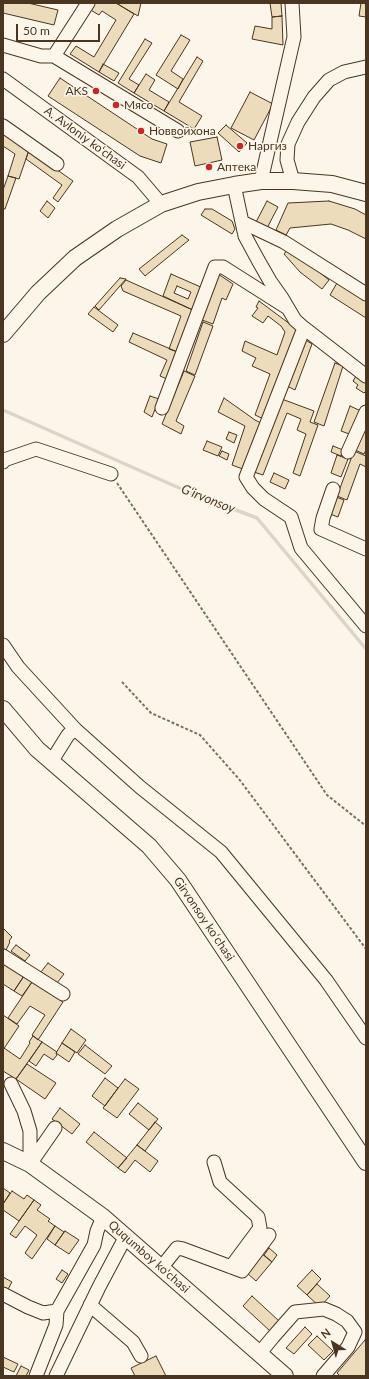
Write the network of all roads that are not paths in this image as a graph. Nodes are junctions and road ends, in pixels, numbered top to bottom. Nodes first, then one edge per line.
1 (88, 3) edge
2 (292, 3) edge
3 (3, 45) edge
4 (54, 56) junction
5 (366, 67) edge
6 (3, 79) edge
7 (3, 126) edge
8 (178, 131) dead end
9 (57, 164) dead end
10 (261, 181) junction
11 (293, 181) junction
12 (234, 185) junction
13 (366, 193) edge
14 (161, 204) junction
15 (242, 222) junction
16 (366, 294) edge
17 (289, 310) junction
18 (304, 328) junction
19 (3, 334) edge
20 (366, 376) edge
21 (162, 408) dead end
22 (366, 412) edge
23 (348, 452) dead end
24 (3, 462) edge
25 (111, 474) road end
26 (333, 489) dead end
27 (366, 549) edge
28 (366, 626) edge
29 (3, 645) edge
30 (4, 711) edge
31 (75, 728) junction
32 (52, 762) junction
33 (3, 956) edge
34 (63, 994) dead end
35 (366, 1038) edge
36 (11, 1084) dead end
37 (54, 1128) dead end
38 (3, 1151) edge
39 (214, 1162) dead end
40 (366, 1162) edge
41 (30, 1164) junction
42 (103, 1217) junction
43 (126, 1236) junction
44 (269, 1236) dead end
45 (231, 1267) junction
46 (162, 1268) junction
47 (3, 1294) edge
48 (90, 1305) junction
49 (57, 1311) junction
50 (259, 1354) junction
51 (141, 1356) dead end
52 (36, 1376) edge
53 (56, 1376) edge
54 (285, 1376) edge
55 (323, 1376) edge

1 - 4 street
2 - 10 street
3 - 4 street
4 - 8 street
5 - 11 street
6 - 14 street, A. Avloniy ko‘chasi
7 - 9 street
10 - 11 main road
10 - 12 main road
11 - 13 main road
12 - 14 main road
12 - 15 street
14 - 19 main road
15 - 16 street
15 - 17 street
17 - 18 street
17 - 21 street
18 - 20 street
18 - 28 street
22 - 23 street
24 - 25 street
26 - 27 street
29 - 31 street
30 - 32 main road, Girvonsoy koʻchasi
31 - 32 street
31 - 35 street
32 - 40 main road, Girvonsoy koʻchasi
33 - 34 street
36 - 41 street
37 - 41 street
38 - 41 main road, Ququmboy ko'chasi
39 - 45 street
41 - 42 main road, Ququmboy ko'chasi
42 - 43 main road, Ququmboy ko'chasi
42 - 49 street
43 - 46 main road, Ququmboy ko'chasi
43 - 48 street
44 - 45 street
45 - 46 street
46 - 50 main road, Ququmboy ko'chasi
47 - 49 street
48 - 51 street
48 - 53 street
49 - 52 street
50 - 54 main road, Ququmboy ko'chasi
50 - 55 street

